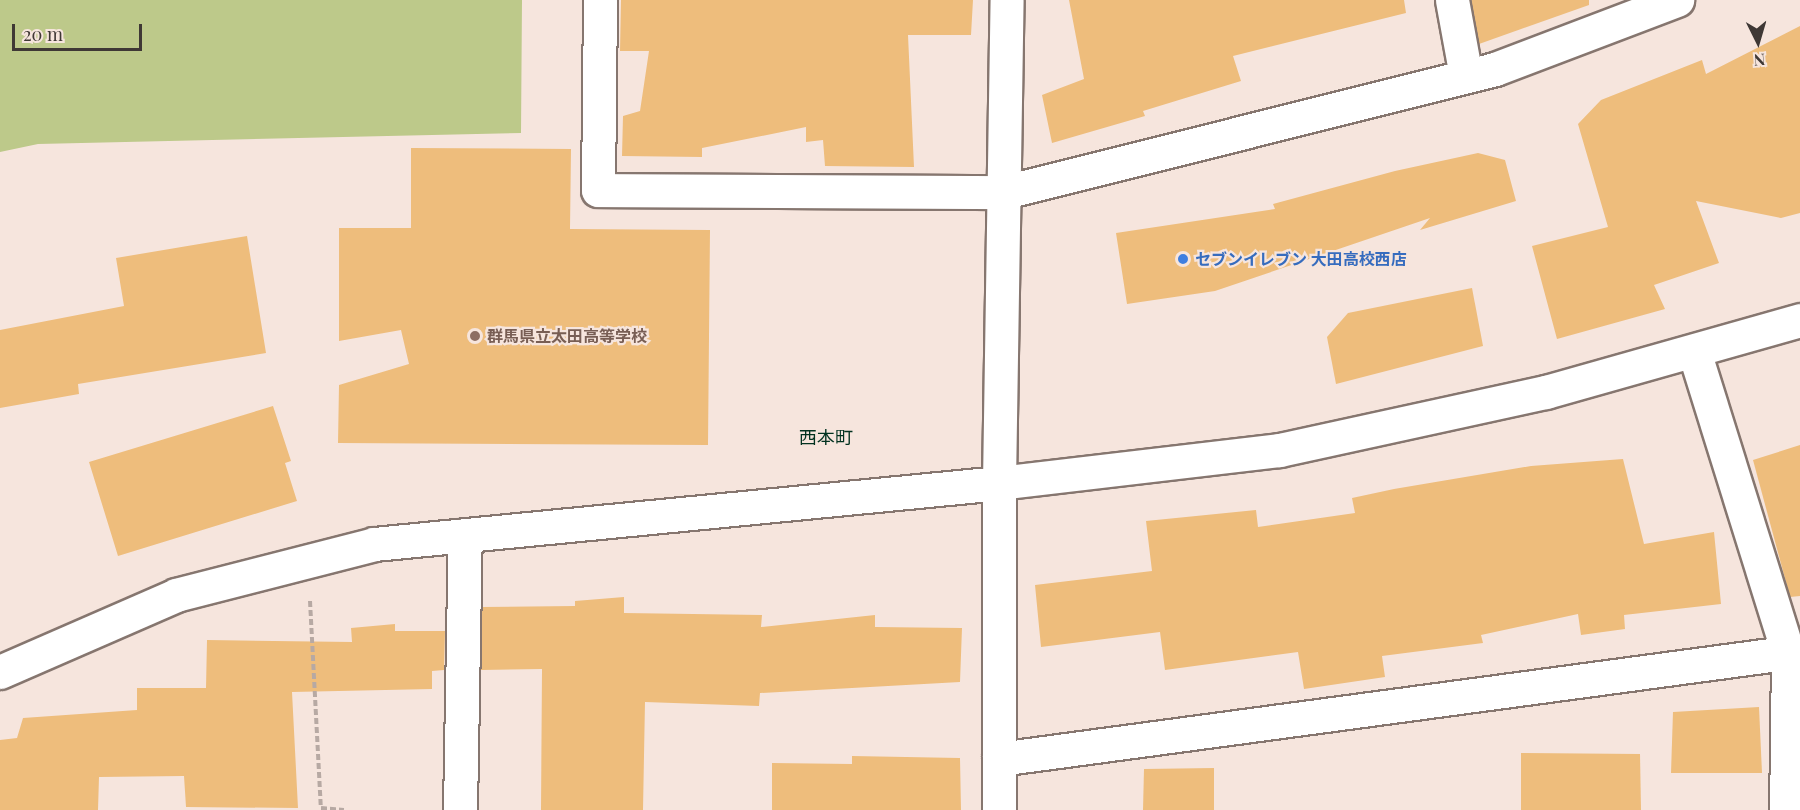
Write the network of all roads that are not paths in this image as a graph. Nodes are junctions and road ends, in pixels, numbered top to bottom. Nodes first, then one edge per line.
1 (600, 0) edge
2 (1007, 0) edge
3 (1452, 0) edge
4 (1677, 0) edge
5 (1466, 76) junction
6 (1005, 192) junction
7 (1800, 320) edge
8 (1694, 351) junction
9 (999, 483) junction
10 (465, 534) junction
11 (1794, 652) edge
12 (0, 672) edge
13 (999, 759) junction
14 (460, 810) edge
15 (999, 810) edge
16 (1786, 810) edge

1 - 6 street
2 - 6 street
3 - 5 street
4 - 5 street
5 - 6 street
6 - 9 street
7 - 8 street
8 - 9 street
8 - 11 street
9 - 10 street
9 - 13 street
10 - 12 street
10 - 14 street
11 - 13 street
11 - 16 street
13 - 15 street

